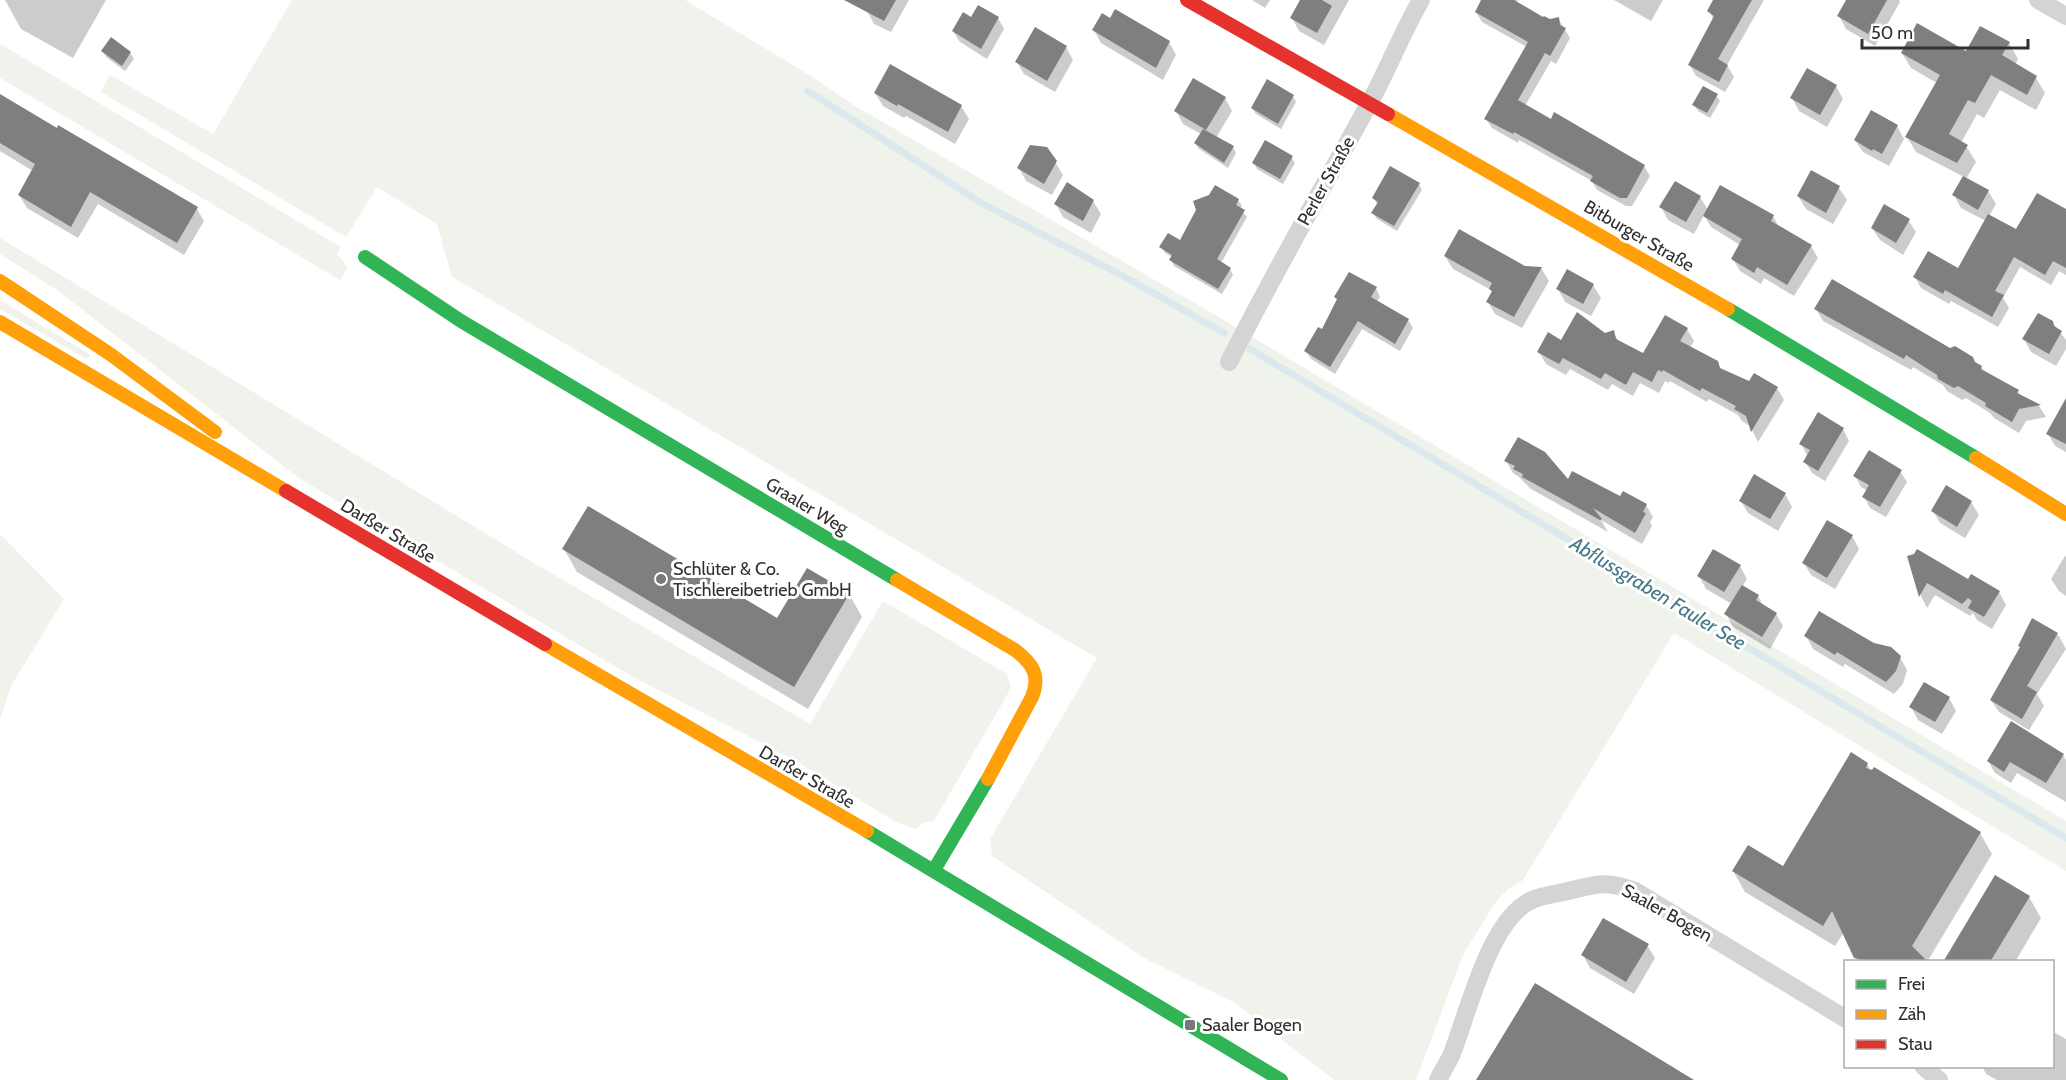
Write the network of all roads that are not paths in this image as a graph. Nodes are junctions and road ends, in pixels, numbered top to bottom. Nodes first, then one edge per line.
1 (1187, 0) edge
2 (1420, 0) edge
3 (2038, 0) edge
4 (2066, 16) edge
5 (1369, 103) junction
6 (365, 257) dead end
7 (0, 280) edge
8 (0, 322) edge
9 (1229, 362) dead end
10 (313, 508) junction
11 (2066, 514) edge
12 (934, 870) junction
13 (1844, 1018) edge
14 (1925, 1068) edge
15 (1281, 1080) edge
16 (1438, 1080) edge
17 (1939, 1080) edge

1 - 5 street, Bitburger Straße
2 - 5 street, Perler Straße
3 - 4 street
5 - 9 street, Perler Straße
5 - 11 street, Bitburger Straße
6 - 12 street, Graaler Weg
7 - 10 street, Darßer Straße
8 - 10 street, Darßer Straße
10 - 12 street, Darßer Straße
12 - 15 street, Darßer Straße
13 - 16 street, Saaler Bogen
14 - 17 street

